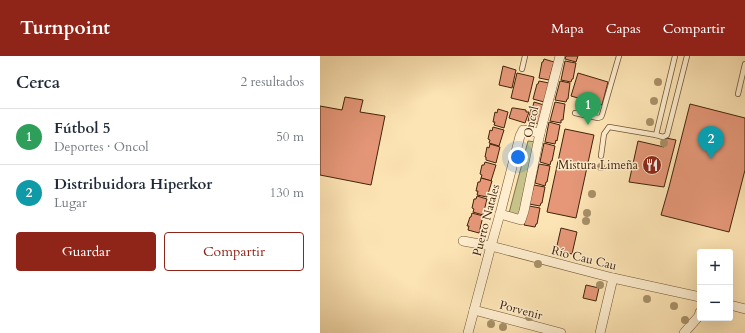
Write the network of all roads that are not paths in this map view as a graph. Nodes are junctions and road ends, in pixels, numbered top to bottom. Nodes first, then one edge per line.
1 (525, 56) edge
2 (560, 56) edge
3 (619, 56) edge
4 (675, 56) edge
5 (687, 56) edge
6 (745, 64) edge
7 (522, 69) dead end
8 (738, 94) dead end
9 (575, 113) dead end
10 (540, 133) junction
11 (656, 136) junction
12 (601, 156) dead end
13 (500, 214) junction
14 (463, 240) dead end
15 (491, 246) junction
16 (613, 278) junction
17 (697, 296) edge
18 (733, 306) edge
19 (745, 309) edge
20 (474, 310) junction
21 (697, 318) edge
22 (468, 333) edge
23 (561, 333) edge
24 (600, 333) edge
25 (684, 333) edge

1 - 7 lane
2 - 10 street, Oncol
3 - 9 lane
4 - 11 lane
5 - 11 lane
6 - 8 lane
10 - 13 street, Puerto Natales
10 - 13 street, Oncol
11 - 12 lane
13 - 15 street, Puerto Natales
14 - 15 street, Río Cau Cau
15 - 16 street, Río Cau Cau
15 - 20 street, Puerto Natales
16 - 17 street, Río Cau Cau
16 - 24 street
18 - 19 street
20 - 22 street, Puerto Natales
20 - 23 street, Porvenir
21 - 25 street

